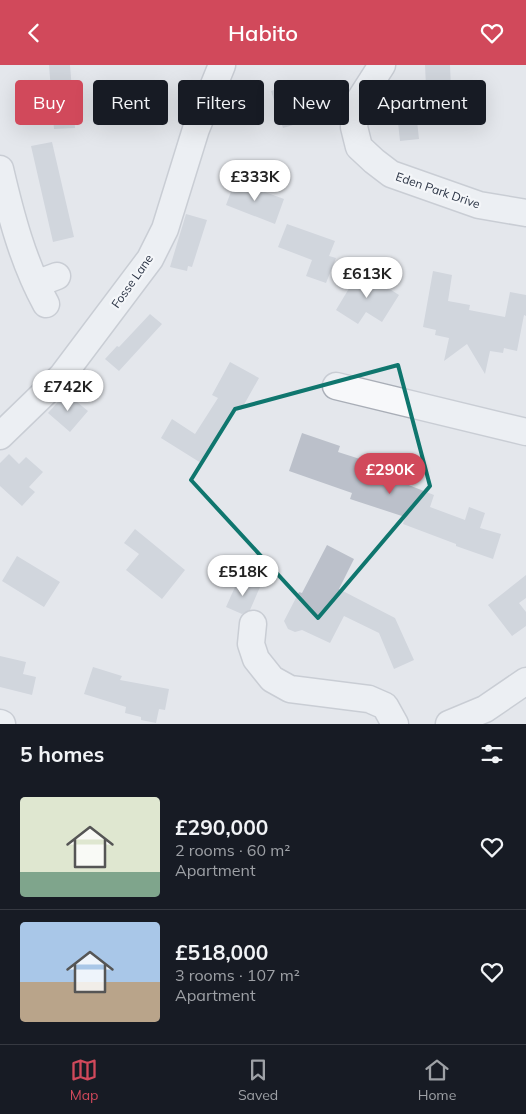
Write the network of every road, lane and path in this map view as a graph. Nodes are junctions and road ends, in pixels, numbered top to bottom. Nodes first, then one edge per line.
1 (222, 65) edge
2 (382, 65) edge
3 (0, 169) edge
4 (526, 213) edge
5 (46, 288) dead end
6 (336, 386) dead end
7 (526, 432) edge
8 (0, 436) edge
9 (253, 624) dead end
10 (526, 681) edge
11 (395, 724) edge
12 (449, 724) edge

1 - 8 street, Fosse Lane
2 - 4 street, Eden Park Drive
3 - 5 street
6 - 7 street
9 - 11 street
10 - 12 street

